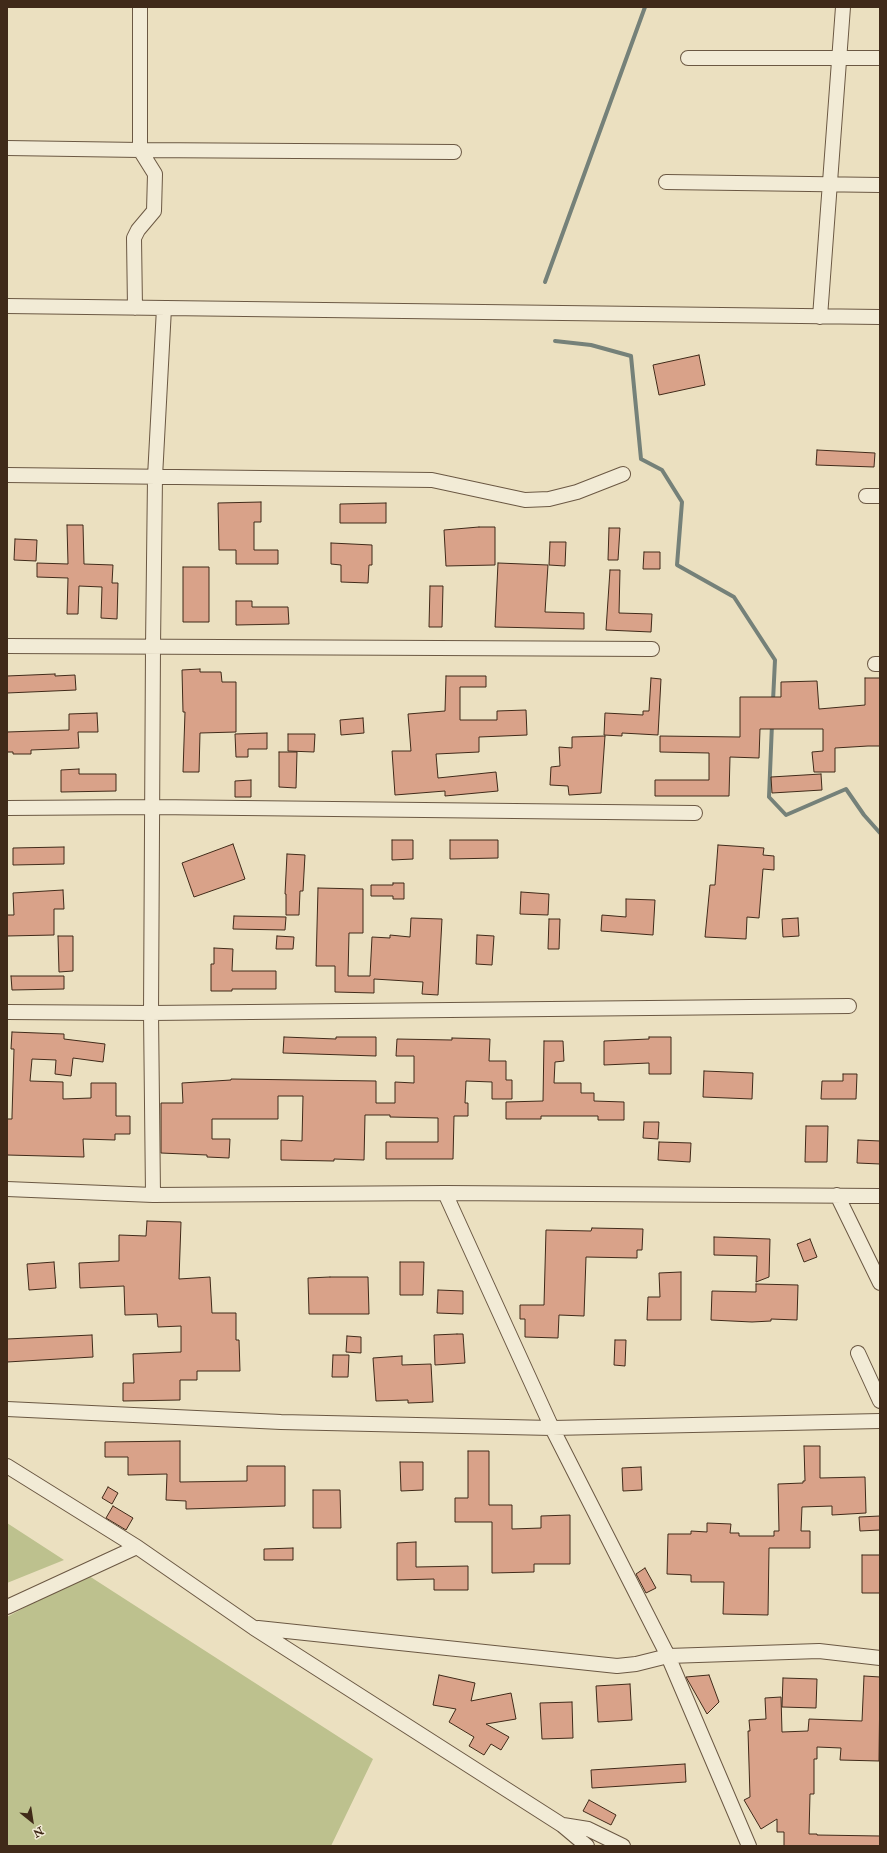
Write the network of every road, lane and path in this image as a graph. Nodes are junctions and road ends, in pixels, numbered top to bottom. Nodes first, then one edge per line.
1 (140, 7) edge
2 (843, 7) edge
3 (839, 57) junction
4 (688, 58) dead end
5 (880, 58) edge
6 (7, 148) edge
7 (140, 150) junction
8 (454, 152) dead end
9 (666, 182) dead end
10 (831, 184) junction
11 (880, 185) edge
12 (7, 306) edge
13 (135, 308) junction
14 (164, 308) junction
15 (820, 317) junction
16 (880, 317) edge
17 (623, 474) dead end
18 (7, 475) edge
19 (155, 477) junction
20 (866, 496) dead end
21 (880, 496) edge
22 (7, 646) edge
23 (152, 647) junction
24 (652, 649) dead end
25 (153, 807) junction
26 (7, 808) edge
27 (695, 813) dead end
28 (849, 1006) dead end
29 (7, 1012) edge
30 (151, 1013) junction
31 (7, 1189) edge
32 (445, 1193) junction
33 (153, 1195) junction
34 (837, 1196) junction
35 (880, 1196) edge
36 (880, 1283) edge
37 (858, 1353) dead end
38 (880, 1401) edge
39 (7, 1409) edge
40 (880, 1421) edge
41 (552, 1428) junction
42 (7, 1466) edge
43 (137, 1548) junction
44 (7, 1607) edge
45 (254, 1628) junction
46 (668, 1656) junction
47 (880, 1658) edge
48 (562, 1825) junction
49 (587, 1846) edge
50 (623, 1846) edge
51 (749, 1846) edge

1 - 7 street
2 - 3 street
3 - 4 street
3 - 5 street
3 - 10 street
6 - 7 street
7 - 8 street
7 - 13 street
9 - 10 street
10 - 11 street
10 - 15 street
12 - 13 street
13 - 14 street
14 - 15 street
14 - 19 street
15 - 16 street
17 - 19 street
18 - 19 street
19 - 23 street
20 - 21 street
22 - 23 street
23 - 24 street
23 - 25 street
25 - 26 street
25 - 27 street
25 - 30 street
28 - 30 street
29 - 30 street
30 - 33 street
31 - 33 street
32 - 33 street
32 - 34 street
32 - 41 street
34 - 35 street
34 - 36 street
37 - 38 street
39 - 41 street
40 - 41 street
41 - 46 street
42 - 43 street
43 - 44 street
43 - 45 street
45 - 46 street
45 - 48 street
46 - 47 street
46 - 51 street
48 - 49 street
48 - 50 street

